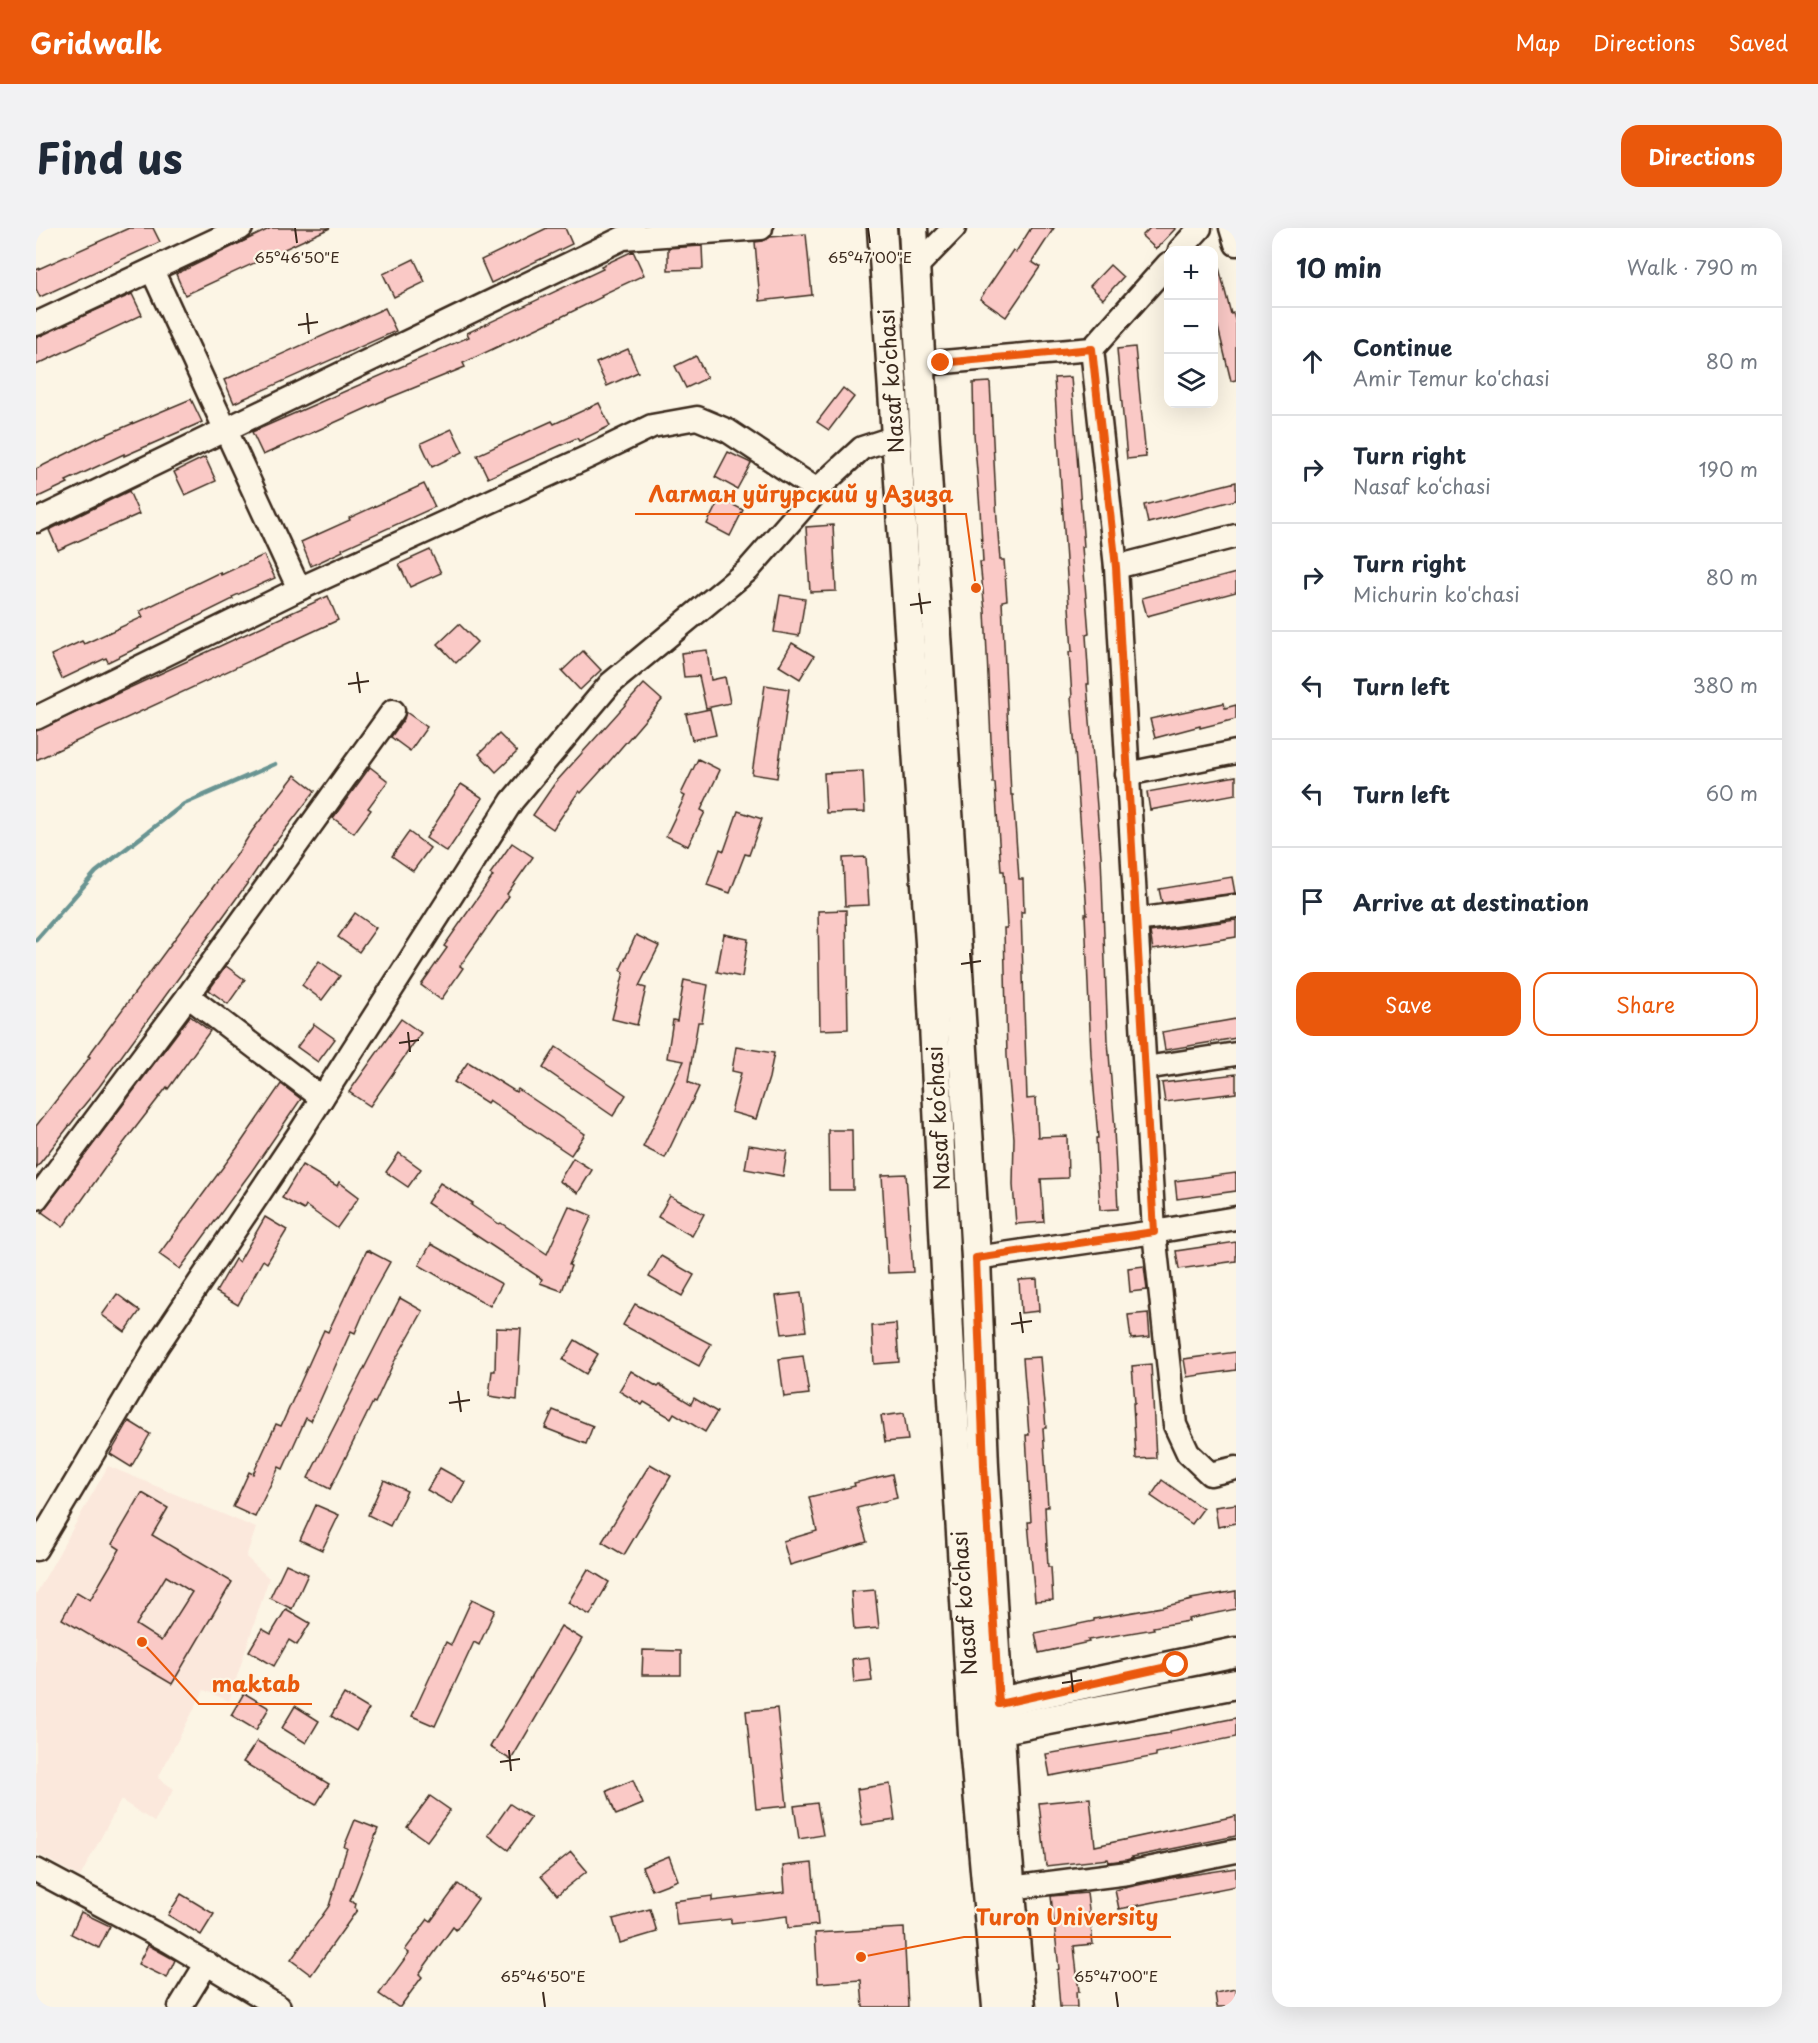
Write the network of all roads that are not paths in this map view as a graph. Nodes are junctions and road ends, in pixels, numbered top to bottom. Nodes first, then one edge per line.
1 (241, 228) edge
2 (761, 228) edge
3 (882, 228) edge
4 (913, 228) edge
5 (954, 228) edge
6 (1200, 228) edge
7 (1231, 228) edge
8 (622, 233) edge
9 (1236, 244) edge
10 (1184, 246) edge
11 (916, 267) junction
12 (1164, 268) edge
13 (152, 270) junction
14 (36, 324) edge
15 (1092, 349) junction
16 (921, 364) junction
17 (225, 431) junction
18 (896, 437) junction
19 (817, 490) junction
20 (36, 522) edge
21 (1236, 536) edge
22 (1116, 567) junction
23 (299, 589) junction
24 (393, 711) dead end
25 (36, 718) edge
26 (1236, 752) edge
27 (1127, 774) junction
28 (1236, 906) edge
29 (1136, 920) junction
30 (188, 996) junction
31 (1236, 1054) edge
32 (1144, 1068) junction
33 (322, 1098) junction
34 (37, 1197) edge
35 (1236, 1218) edge
36 (1154, 1232) junction
37 (976, 1258) junction
38 (1236, 1468) edge
39 (38, 1540) edge
40 (1236, 1652) edge
41 (1236, 1684) edge
42 (986, 1719) junction
43 (1236, 1851) edge
44 (36, 1870) edge
45 (1010, 1888) junction
46 (207, 1963) junction
47 (180, 2007) edge
48 (279, 2007) edge
49 (997, 2007) edge
50 (1021, 2007) edge

1 - 13 street
2 - 8 street
3 - 18 main road, Nasaf ko‘chasi
4 - 11 main road, Nasaf ko‘chasi
5 - 11 street
6 - 10 street
7 - 9 street
8 - 17 street
11 - 16 main road, Nasaf ko‘chasi
12 - 15 street
13 - 14 street
13 - 17 street
15 - 16 street
15 - 22 street
16 - 37 main road, Nasaf ko‘chasi
17 - 20 street
17 - 23 street
18 - 19 street
18 - 42 main road, Nasaf ko‘chasi
19 - 23 street
19 - 33 street
21 - 22 street
22 - 27 street
23 - 25 street
24 - 30 street
26 - 27 street
27 - 29 street
28 - 29 street
29 - 32 street
30 - 33 street
30 - 34 street
31 - 32 street
32 - 36 street
33 - 39 street
35 - 36 street
36 - 37 street
36 - 38 street
37 - 42 main road, Nasaf ko‘chasi
40 - 42 main road
41 - 42 main road
42 - 45 main road, Nasaf ko‘chasi
42 - 49 main road, Nasaf ko‘chasi
43 - 45 street
44 - 46 street
45 - 50 main road, Nasaf ko‘chasi
46 - 47 street
46 - 48 street

